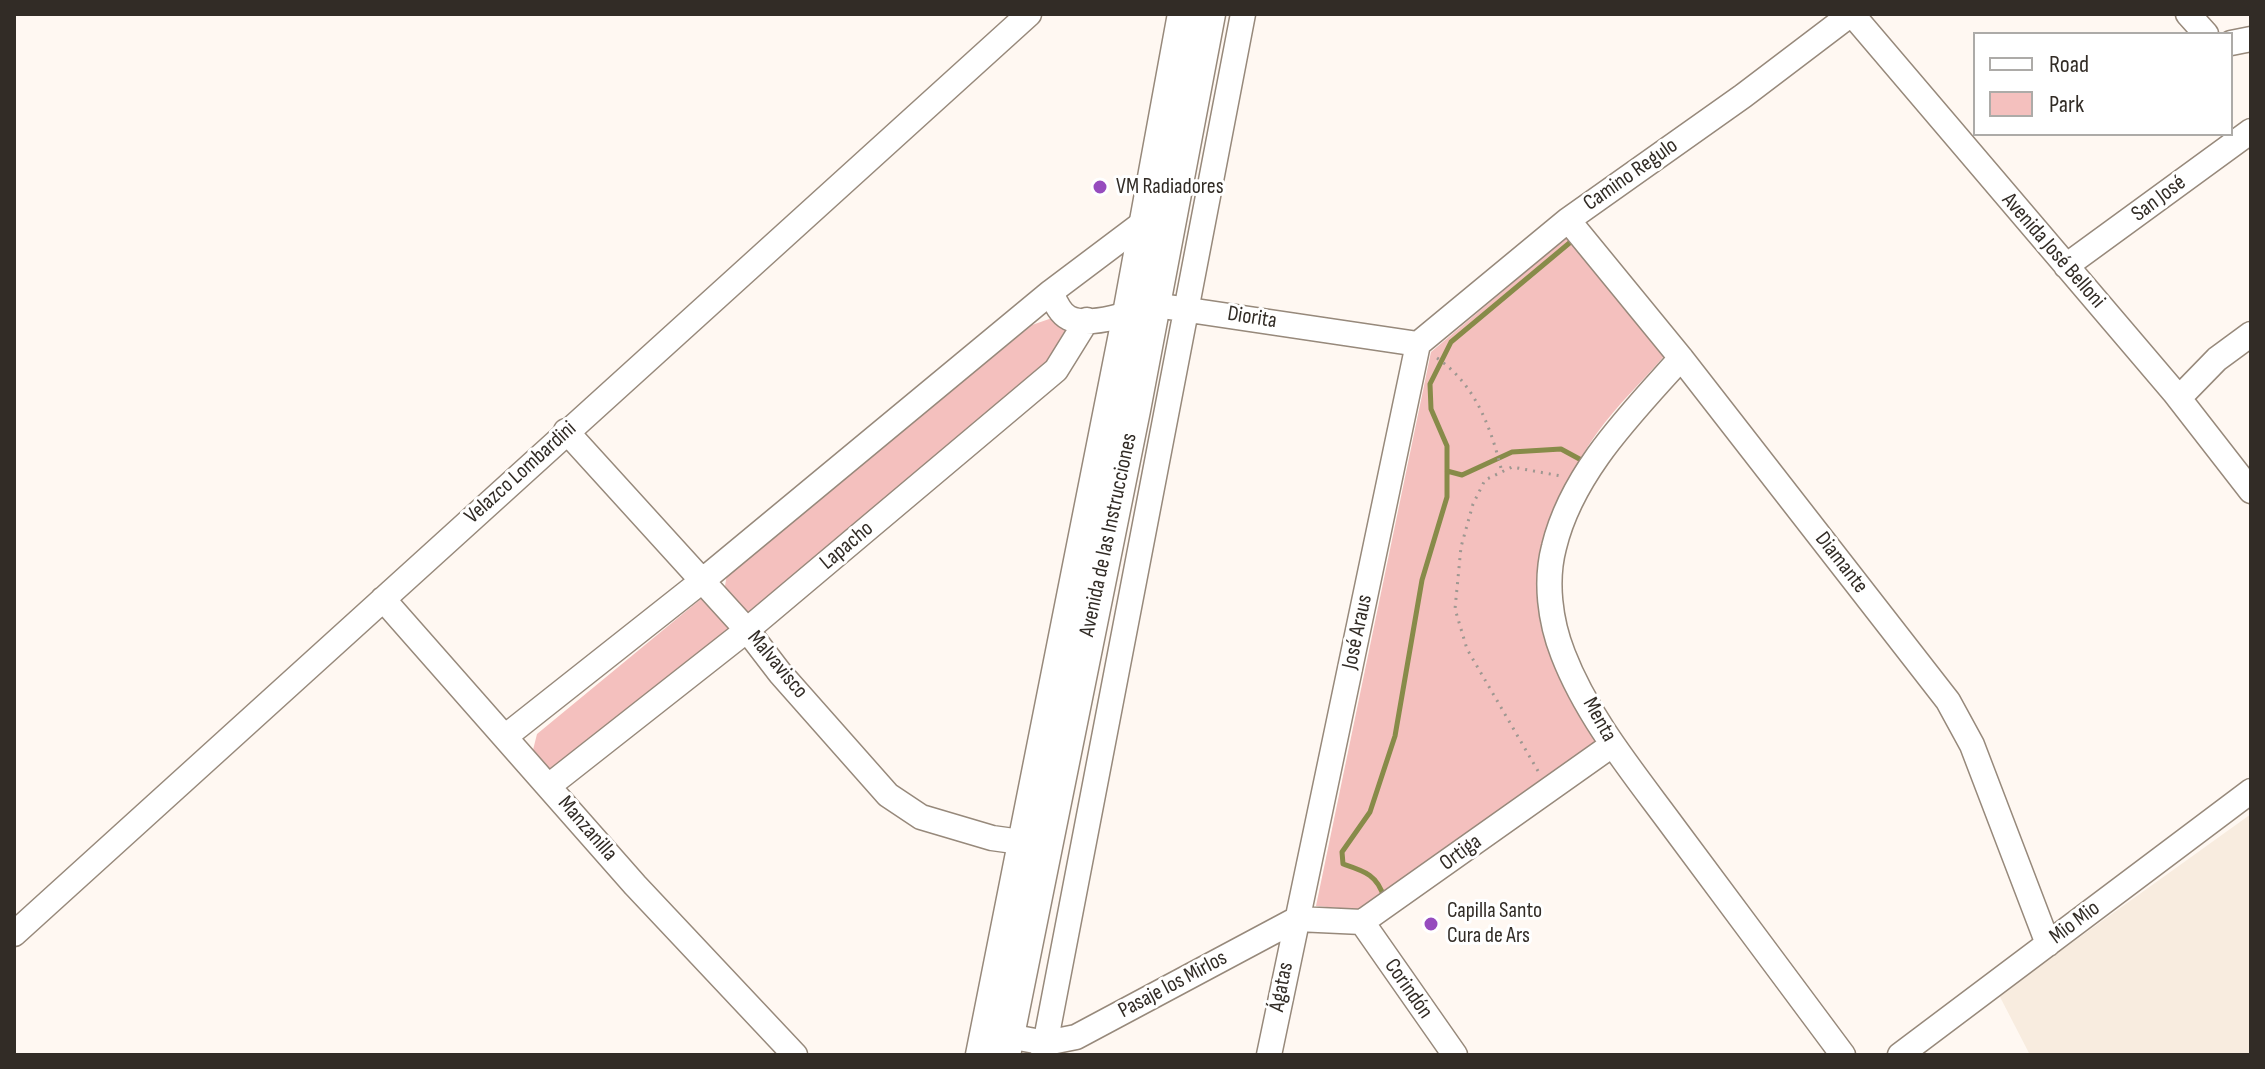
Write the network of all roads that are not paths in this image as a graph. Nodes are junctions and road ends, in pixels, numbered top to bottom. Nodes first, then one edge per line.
1 (1029, 14) edge
2 (1183, 14) edge
3 (1210, 14) edge
4 (1243, 14) edge
5 (1851, 14) edge
6 (2188, 14) edge
7 (2204, 32) edge
8 (2251, 131) edge
9 (1568, 220) junction
10 (1144, 222) junction
11 (2066, 266) junction
12 (1051, 292) junction
13 (1187, 308) junction
14 (1142, 310) junction
15 (1087, 320) junction
16 (2251, 334) edge
17 (1424, 349) junction
18 (1681, 358) junction
19 (2179, 398) junction
20 (566, 431) junction
21 (2251, 491) edge
22 (702, 581) junction
23 (383, 599) junction
24 (747, 630) junction
25 (506, 736) junction
26 (1612, 745) junction
27 (550, 785) junction
28 (2251, 791) edge
29 (1021, 842) junction
30 (1297, 919) junction
31 (1362, 922) junction
32 (14, 934) edge
33 (2048, 944) junction
34 (1006, 1046) edge
35 (1044, 1049) edge
36 (795, 1055) edge
37 (981, 1055) edge
38 (1269, 1055) edge
39 (1455, 1055) edge
40 (1843, 1055) edge
41 (1900, 1055) edge

1 - 20 street, Velazco Lombardini
2 - 10 main road, Avenida de las Instrucciones
3 - 14 main road, Avenida de las Instrucciones
4 - 13 street, Avenida de las Instrucciones
5 - 9 street, Camino Regulo
5 - 11 street, Avenida José Belloni
6 - 7 street
8 - 11 street, San José
9 - 17 street, Camino Regulo
9 - 18 street, Diamante
10 - 12 street
10 - 14 main road, Avenida de las Instrucciones
11 - 19 street, Avenida José Belloni
12 - 15 street
12 - 22 street
13 - 14 street, Diorita
13 - 17 street, Diorita
13 - 35 street, Avenida de las Instrucciones
14 - 15 street, Diorita
14 - 29 main road, Avenida de las Instrucciones
14 - 34 main road, Avenida de las Instrucciones
15 - 24 street, Lapacho
16 - 19 street
17 - 30 street, José Araus
18 - 26 street, Menta
18 - 33 street, Diamante
19 - 21 street, Avenida José Belloni
20 - 22 street, Malvavisco
20 - 23 street, Velazco Lombardini
22 - 24 street, Malvavisco
22 - 25 street
23 - 25 street, Manzanilla
23 - 32 street, Velazco Lombardini
24 - 27 street, Lapacho
24 - 29 street, Malvavisco
25 - 27 street, Manzanilla
26 - 31 street, Ortiga
26 - 40 street, Menta
27 - 36 street, Manzanilla
28 - 33 street, Mio Mio
29 - 37 main road, Avenida de las Instrucciones
30 - 31 street
30 - 35 street, Pasaje los Mirlos
30 - 38 street, Ágatas
31 - 39 street, Corindón
33 - 41 street, Mio Mio
34 - 35 street

